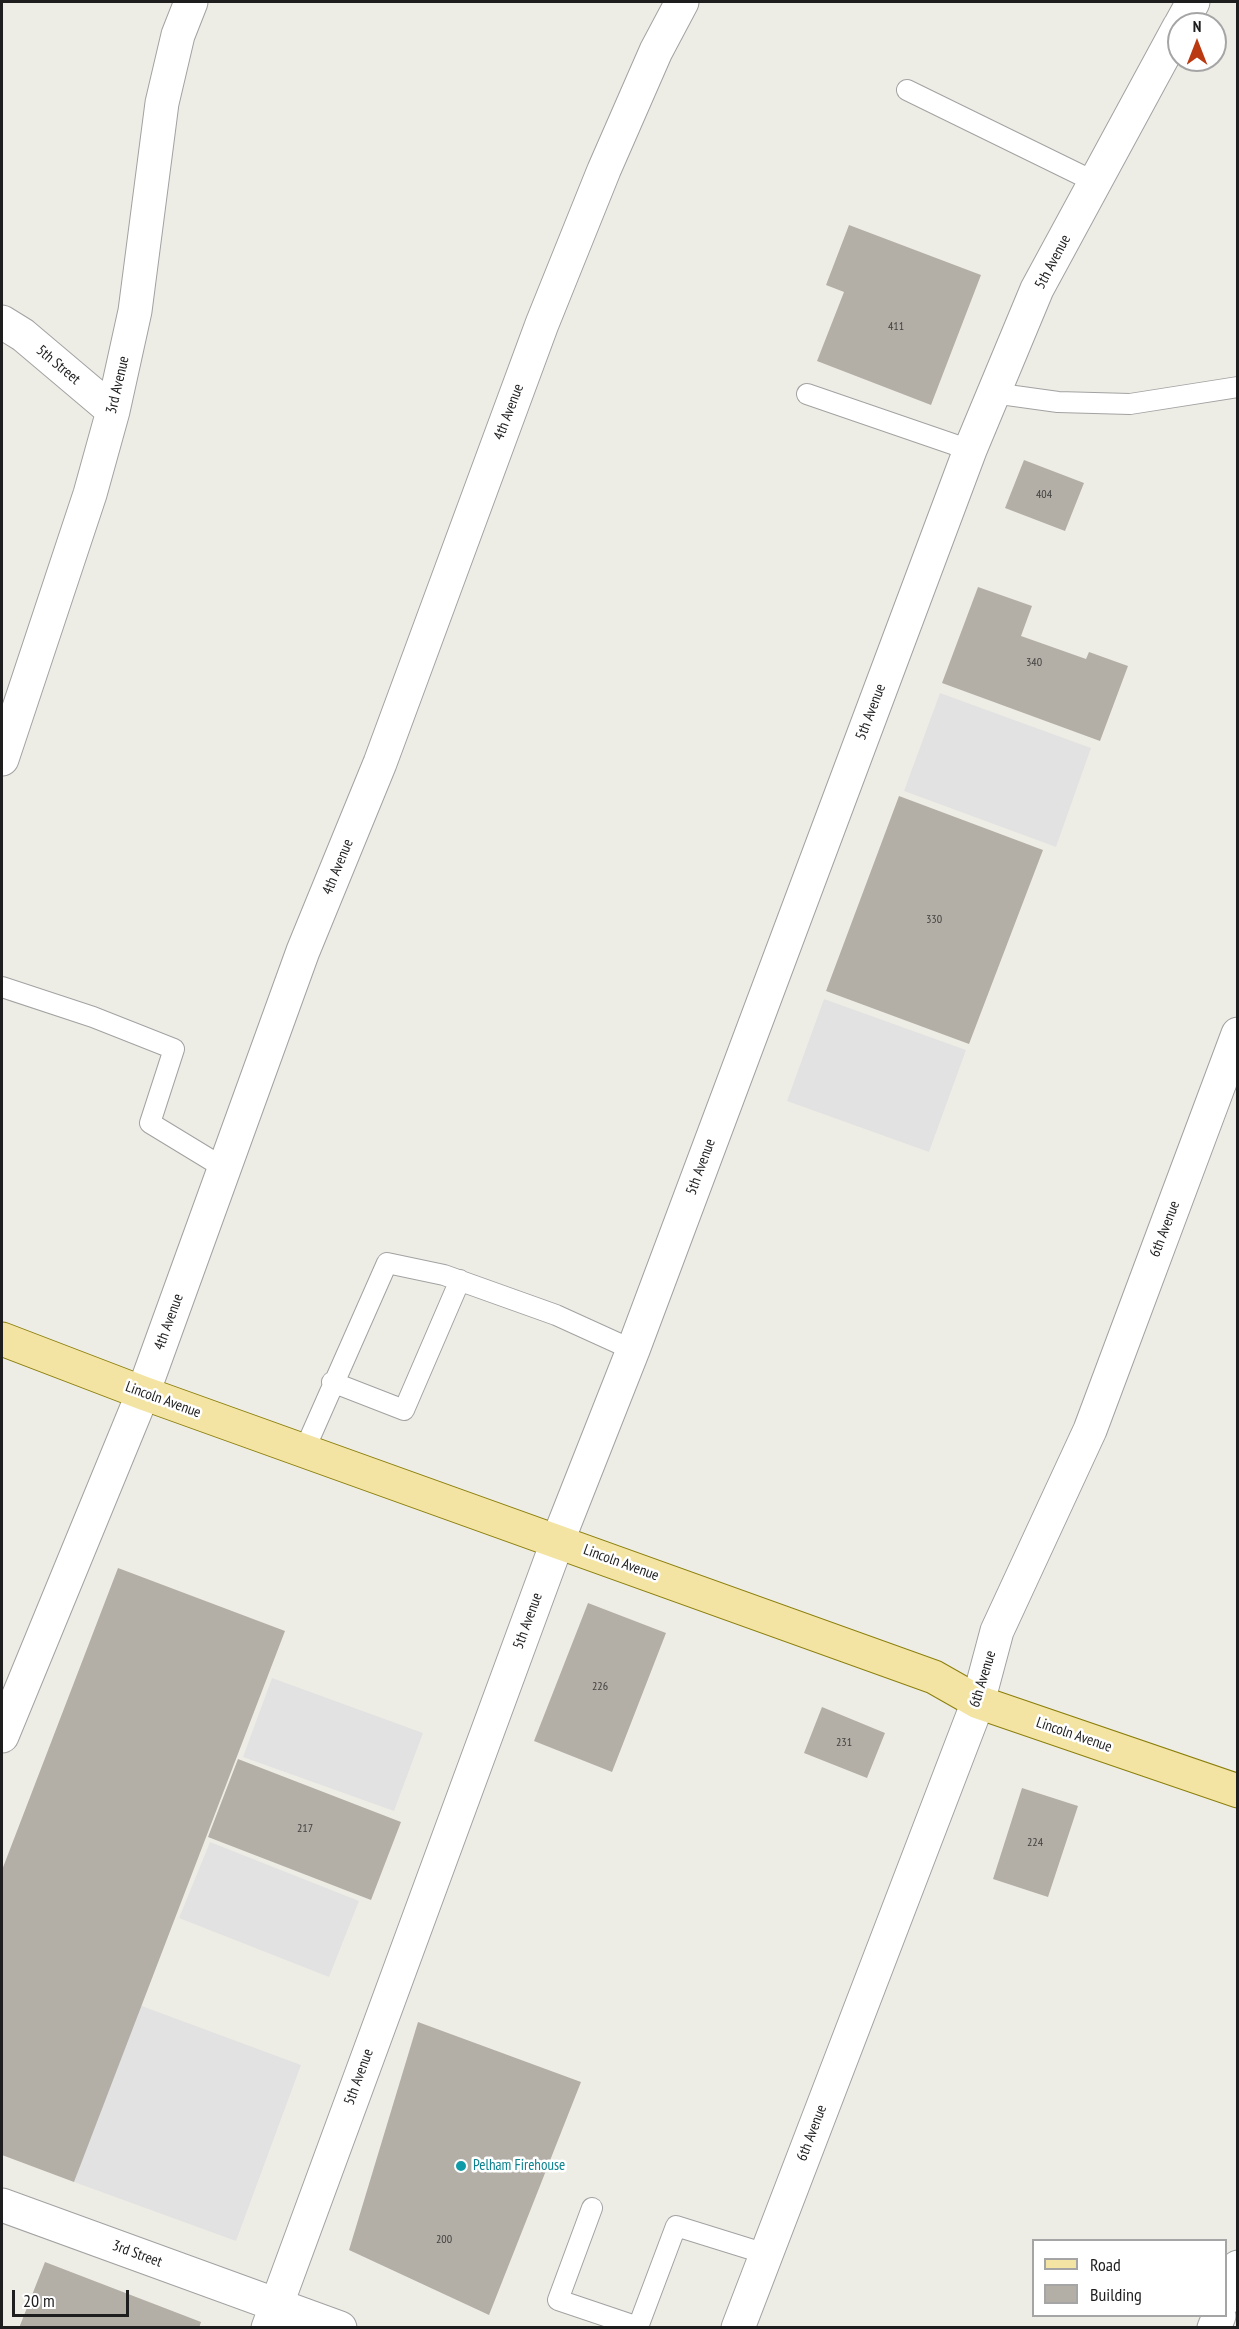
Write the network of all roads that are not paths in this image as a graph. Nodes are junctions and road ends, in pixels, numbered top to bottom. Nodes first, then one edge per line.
1 (191, 2) edge
2 (682, 2) edge
3 (1167, 50) edge
4 (907, 90) dead end
5 (1095, 182) junction
6 (2, 322) edge
7 (1238, 387) edge
8 (993, 393) junction
9 (807, 394) dead end
10 (113, 411) junction
11 (970, 450) junction
12 (2, 759) edge
13 (2, 987) edge
14 (1238, 1034) edge
15 (224, 1168) junction
16 (460, 1280) junction
17 (2, 1339) edge
18 (633, 1350) junction
19 (332, 1382) junction
20 (143, 1394) junction
21 (304, 1451) junction
22 (558, 1540) junction
23 (978, 1702) junction
24 (2, 1736) edge
25 (1238, 1791) edge
26 (2, 2205) edge
27 (592, 2208) dead end
28 (766, 2254) junction
29 (1238, 2267) edge
30 (1227, 2295) edge
31 (272, 2316) edge
32 (340, 2328) edge
33 (738, 2328) edge

1 - 10 street, 3rd Avenue
2 - 15 street, 4th Avenue
3 - 5 street, 5th Avenue
4 - 5 lane
5 - 8 street, 5th Avenue
6 - 10 street, 5th Street
7 - 8 lane
8 - 11 street, 5th Avenue
9 - 11 lane
10 - 12 street, 3rd Avenue
11 - 18 street, 5th Avenue
13 - 15 lane
14 - 23 street, 6th Avenue
15 - 20 street, 4th Avenue
16 - 18 lane
16 - 19 lane
16 - 19 lane
17 - 20 main road, Lincoln Avenue
18 - 22 street, 5th Avenue
19 - 21 lane
20 - 21 main road, Lincoln Avenue
20 - 24 street, 4th Avenue
21 - 22 main road, Lincoln Avenue
22 - 23 main road, Lincoln Avenue
22 - 31 street, 5th Avenue
23 - 25 main road, Lincoln Avenue
23 - 28 street, 6th Avenue
26 - 31 street, 3rd Street
27 - 28 lane
28 - 33 street, 6th Avenue
29 - 30 street
31 - 32 street, 3rd Street

